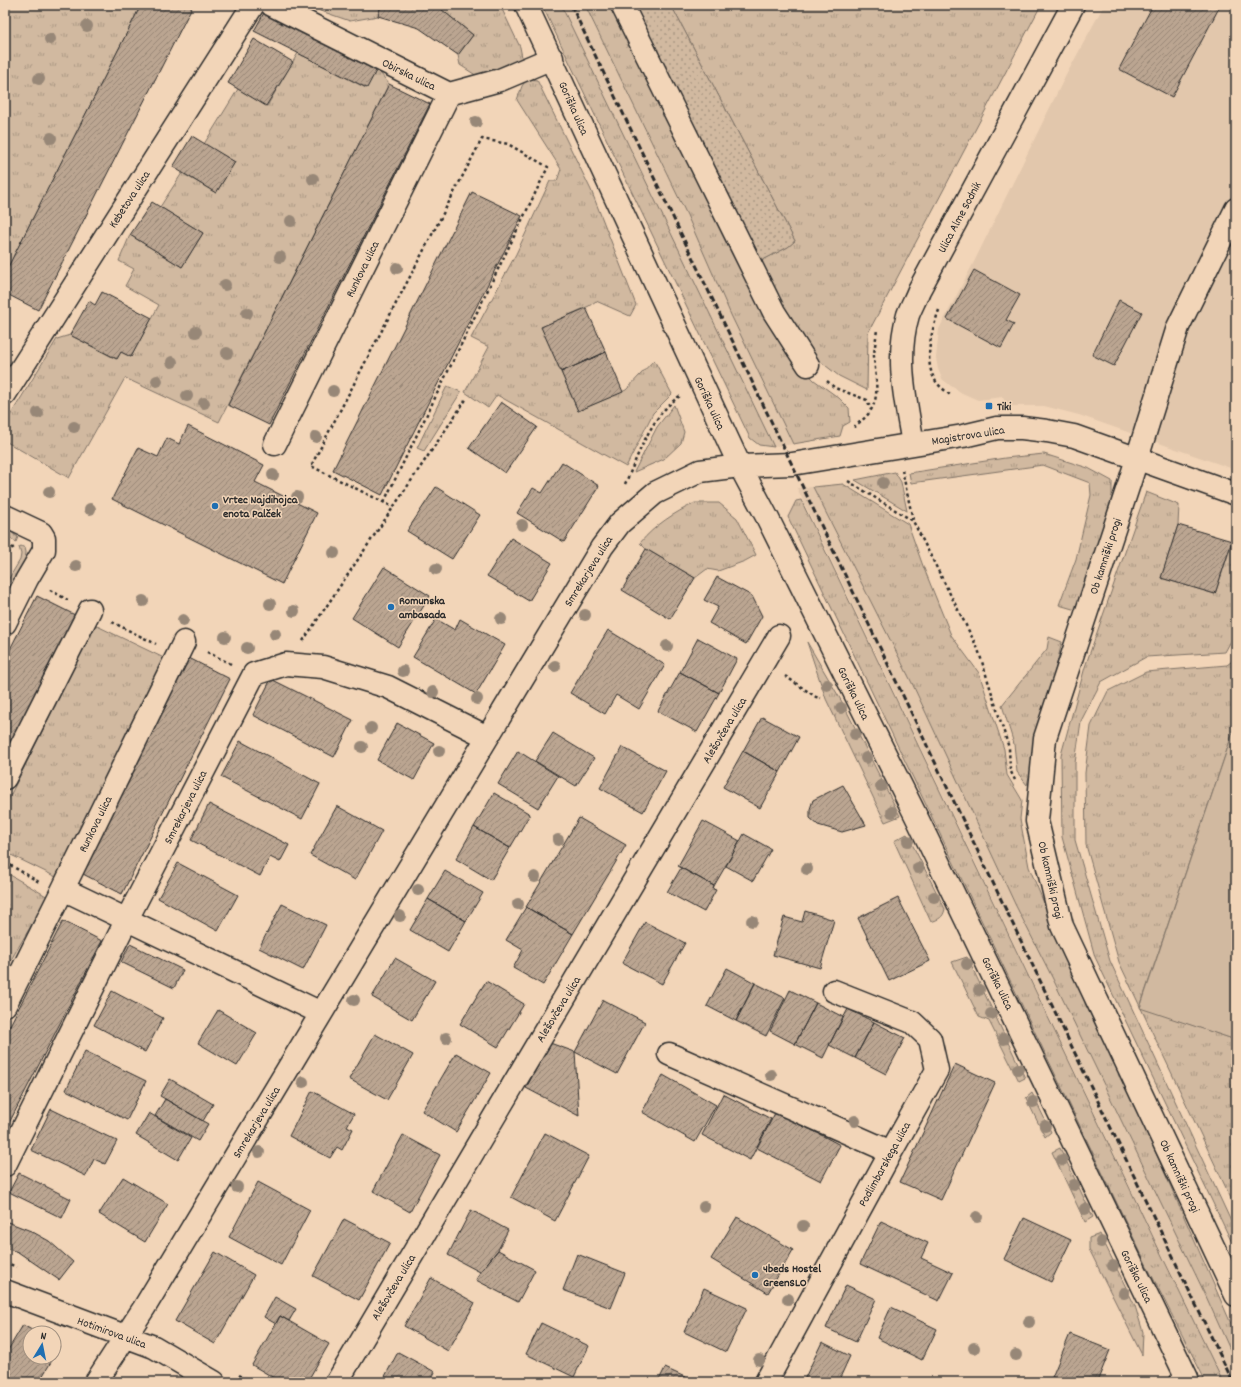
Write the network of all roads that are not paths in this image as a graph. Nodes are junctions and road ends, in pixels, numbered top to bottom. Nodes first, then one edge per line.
1 (253, 5) edge
2 (272, 5) edge
3 (526, 5) edge
4 (622, 5) edge
5 (1073, 5) edge
6 (552, 58) junction
7 (450, 94) junction
8 (1236, 209) edge
9 (808, 365) road end
10 (5, 394) edge
11 (275, 444) dead end
12 (913, 444) junction
13 (1139, 451) junction
14 (740, 466) junction
15 (1236, 494) edge
16 (5, 516) edge
17 (90, 610) dead end
18 (5, 623) edge
19 (780, 636) dead end
20 (184, 642) road end
21 (487, 737) junction
22 (5, 778) edge
23 (62, 892) junction
24 (127, 919) junction
25 (834, 991) dead end
26 (5, 1005) edge
27 (321, 1013) junction
28 (669, 1054) dead end
29 (890, 1152) junction
30 (5, 1165) edge
31 (5, 1291) edge
32 (1236, 1295) edge
33 (125, 1337) junction
34 (1184, 1380) edge
35 (96, 1382) edge
36 (214, 1382) edge
37 (337, 1382) edge
38 (766, 1382) edge

1 - 10 street, Kebetova ulica
2 - 7 street, Obirska ulica
3 - 6 street, Goriška ulica
4 - 9 street
5 - 12 street, Ulica Alme Sodnik
6 - 7 street, Obirska ulica
6 - 14 street, Goriška ulica
7 - 11 street, Runkova ulica
8 - 13 street
12 - 13 street, Magistrova ulica
12 - 14 street, Magistrova ulica
13 - 15 street, Magistrova ulica
13 - 32 street, Ob kamniški progi
14 - 21 street, Smrekarjeva ulica
14 - 34 street, Goriška ulica
16 - 18 street
17 - 22 street
19 - 37 street, Alešovčeva ulica
20 - 23 street, Runkova ulica
21 - 24 street, Smrekarjeva ulica
21 - 27 street, Smrekarjeva ulica
23 - 24 street
23 - 26 street, Runkova ulica
24 - 27 street
24 - 30 street, Smrekarjeva ulica
25 - 29 street, Podlimbarskega ulica
27 - 33 street, Smrekarjeva ulica
28 - 29 street
29 - 38 street, Podlimbarskega ulica
31 - 33 street, Hotimirova ulica
33 - 35 street, Smrekarjeva ulica
33 - 36 street, Hotimirova ulica

